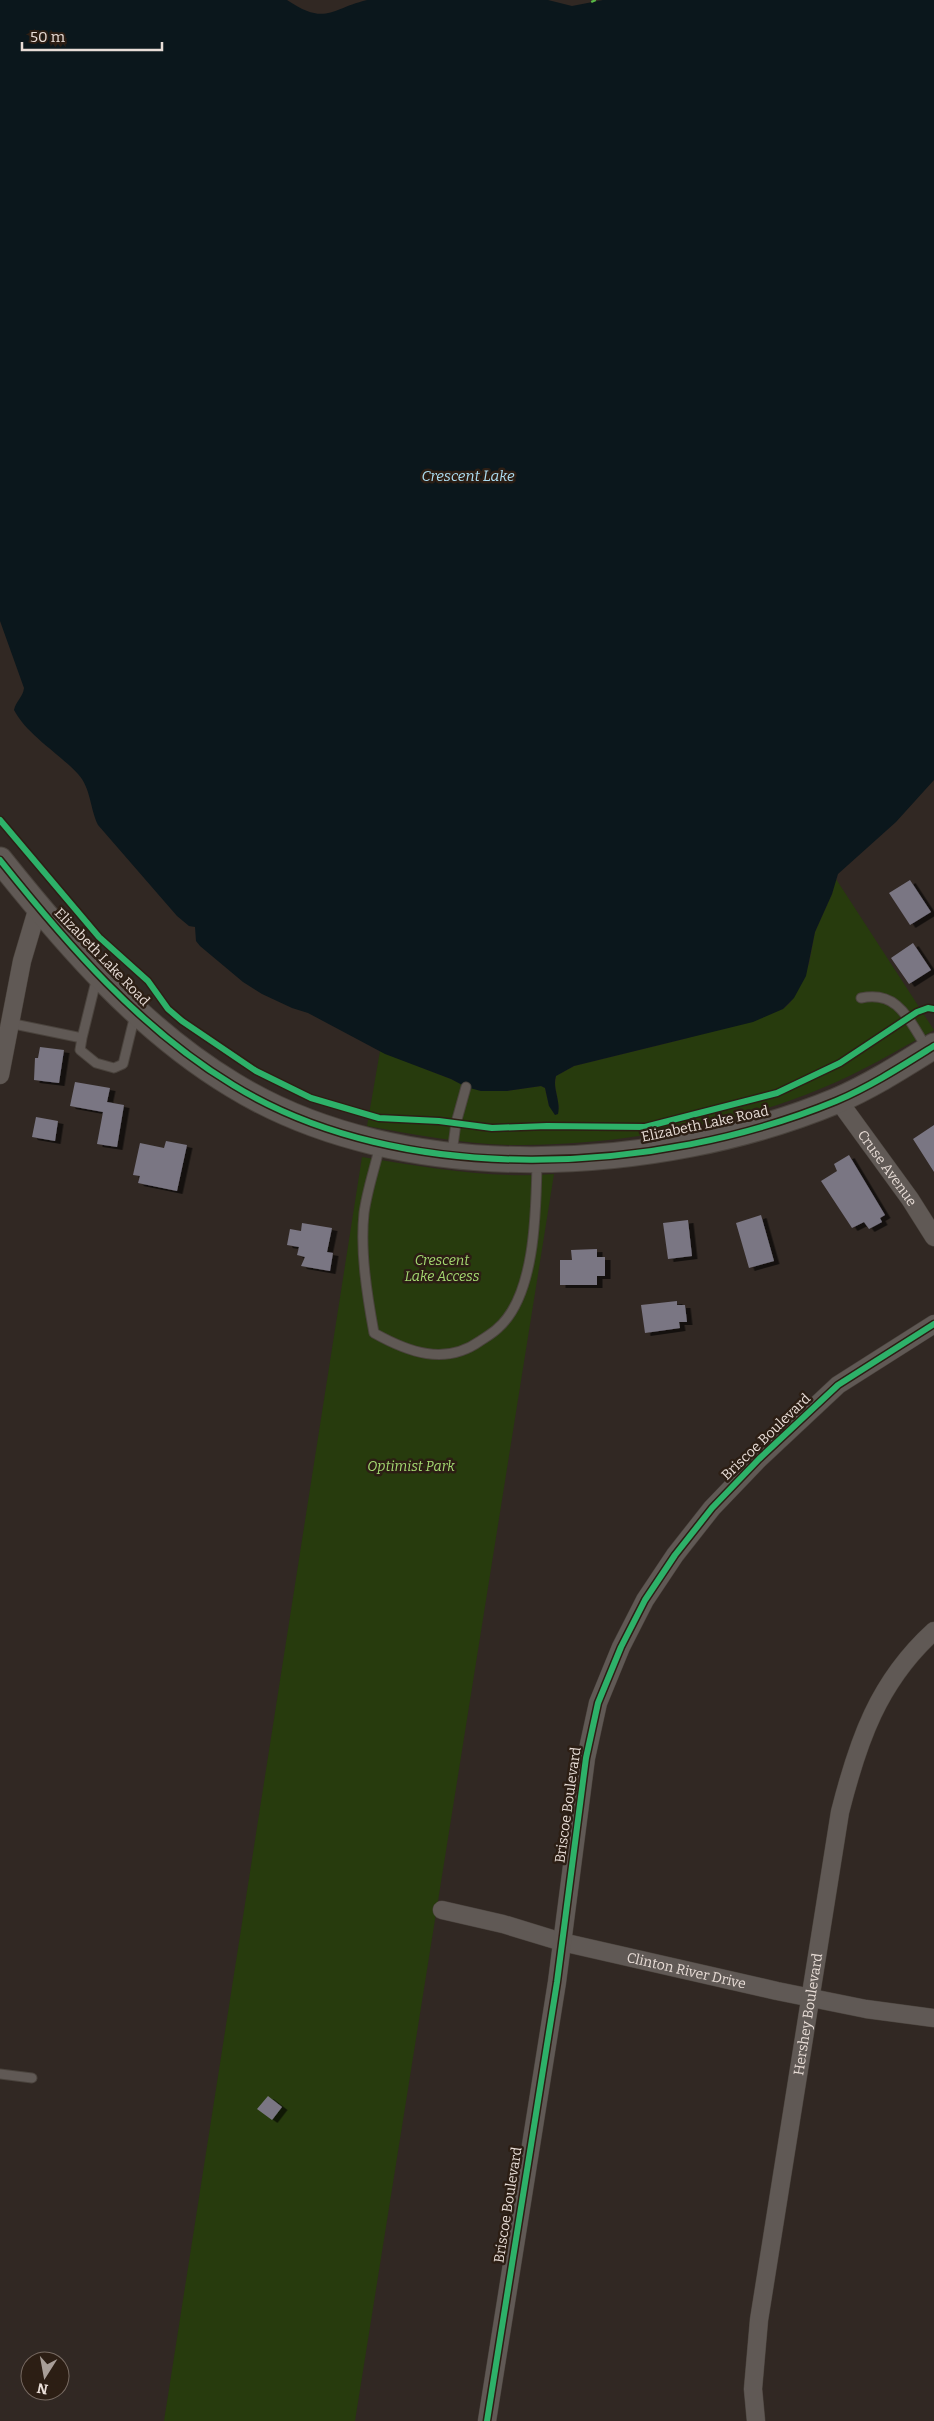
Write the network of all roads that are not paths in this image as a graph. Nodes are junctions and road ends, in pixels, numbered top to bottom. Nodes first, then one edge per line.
1 (0, 860) edge
2 (38, 907) junction
3 (98, 974) junction
4 (861, 998) dead end
5 (136, 1011) junction
6 (9, 1023) junction
7 (82, 1038) junction
8 (931, 1048) edge
9 (0, 1075) edge
10 (466, 1087) dead end
11 (838, 1100) junction
12 (380, 1143) junction
13 (452, 1155) junction
14 (538, 1159) junction
15 (934, 1237) edge
16 (934, 1324) edge
17 (934, 1631) edge
18 (442, 1910) dead end
19 (562, 1942) junction
20 (809, 1998) junction
21 (934, 2018) edge
22 (0, 2074) edge
23 (32, 2078) dead end
24 (487, 2421) edge
25 (756, 2421) edge

1 - 2 street, Elizabeth Lake Road
2 - 3 street, Elizabeth Lake Road
2 - 6 street
3 - 5 street, Elizabeth Lake Road
3 - 7 lane
4 - 8 lane
5 - 7 lane
5 - 12 street, Elizabeth Lake Road
6 - 7 lane
6 - 9 street
8 - 11 street, Elizabeth Lake Road
10 - 13 lane
11 - 14 street, Elizabeth Lake Road
11 - 15 street, Cruse Avenue
12 - 13 street, Elizabeth Lake Road
12 - 14 lane
13 - 14 street, Elizabeth Lake Road
16 - 19 street, Briscoe Boulevard
17 - 20 street, Hershey Boulevard
18 - 19 street, Clinton River Drive
19 - 20 street, Clinton River Drive
19 - 24 street, Briscoe Boulevard
20 - 21 street, Clinton River Drive
20 - 25 street, Hershey Boulevard
22 - 23 lane

